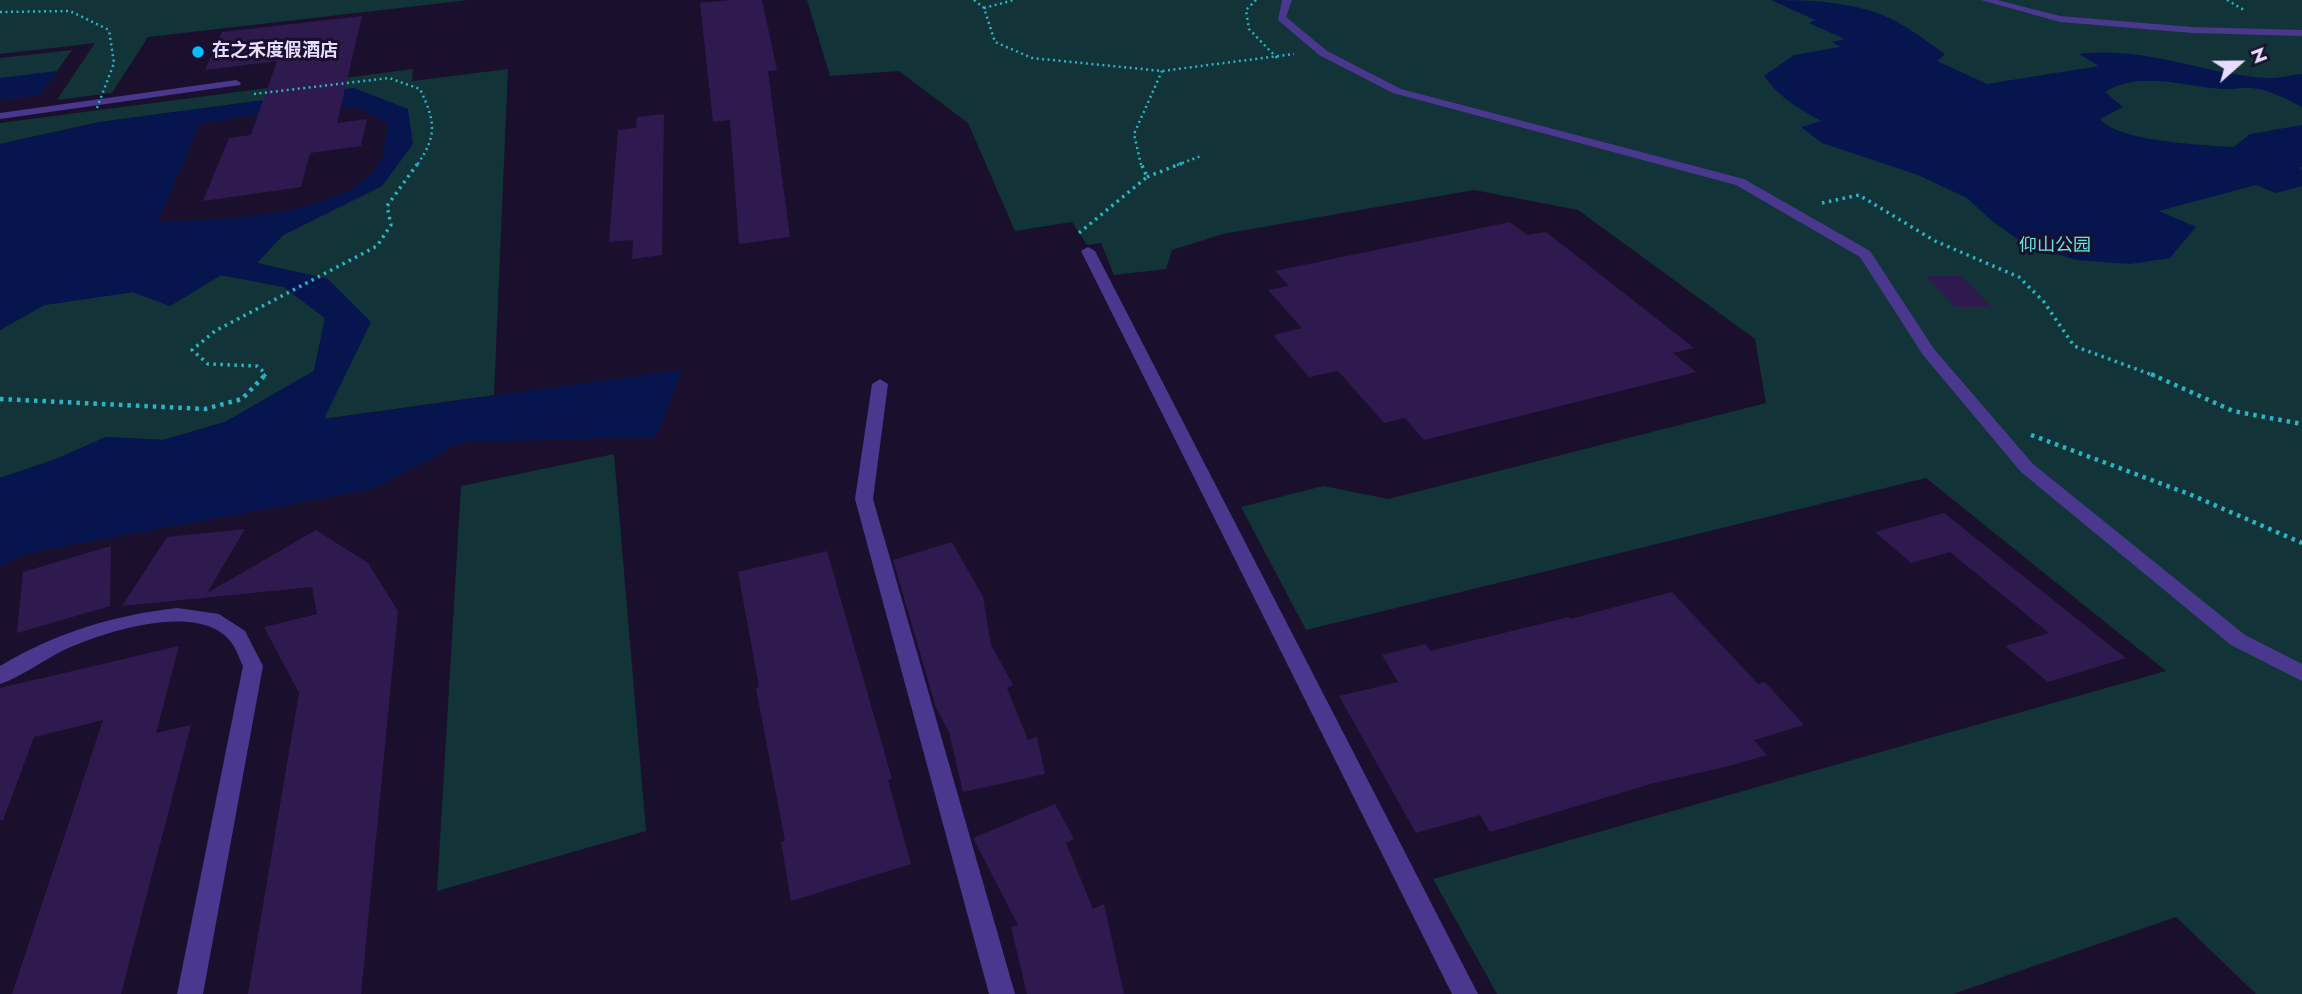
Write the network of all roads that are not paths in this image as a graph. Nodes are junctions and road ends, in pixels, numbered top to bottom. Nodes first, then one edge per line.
1 (1287, 0) edge
2 (1986, 0) edge
3 (2302, 33) edge
4 (236, 83) dead end
5 (0, 116) edge
6 (1087, 251) road end
7 (880, 384) dead end
8 (2302, 673) edge
9 (0, 676) edge
10 (998, 993) edge
11 (190, 994) edge
12 (1465, 994) edge

1 - 8 street
2 - 3 street
4 - 5 street
6 - 12 street
7 - 10 street
9 - 11 street

